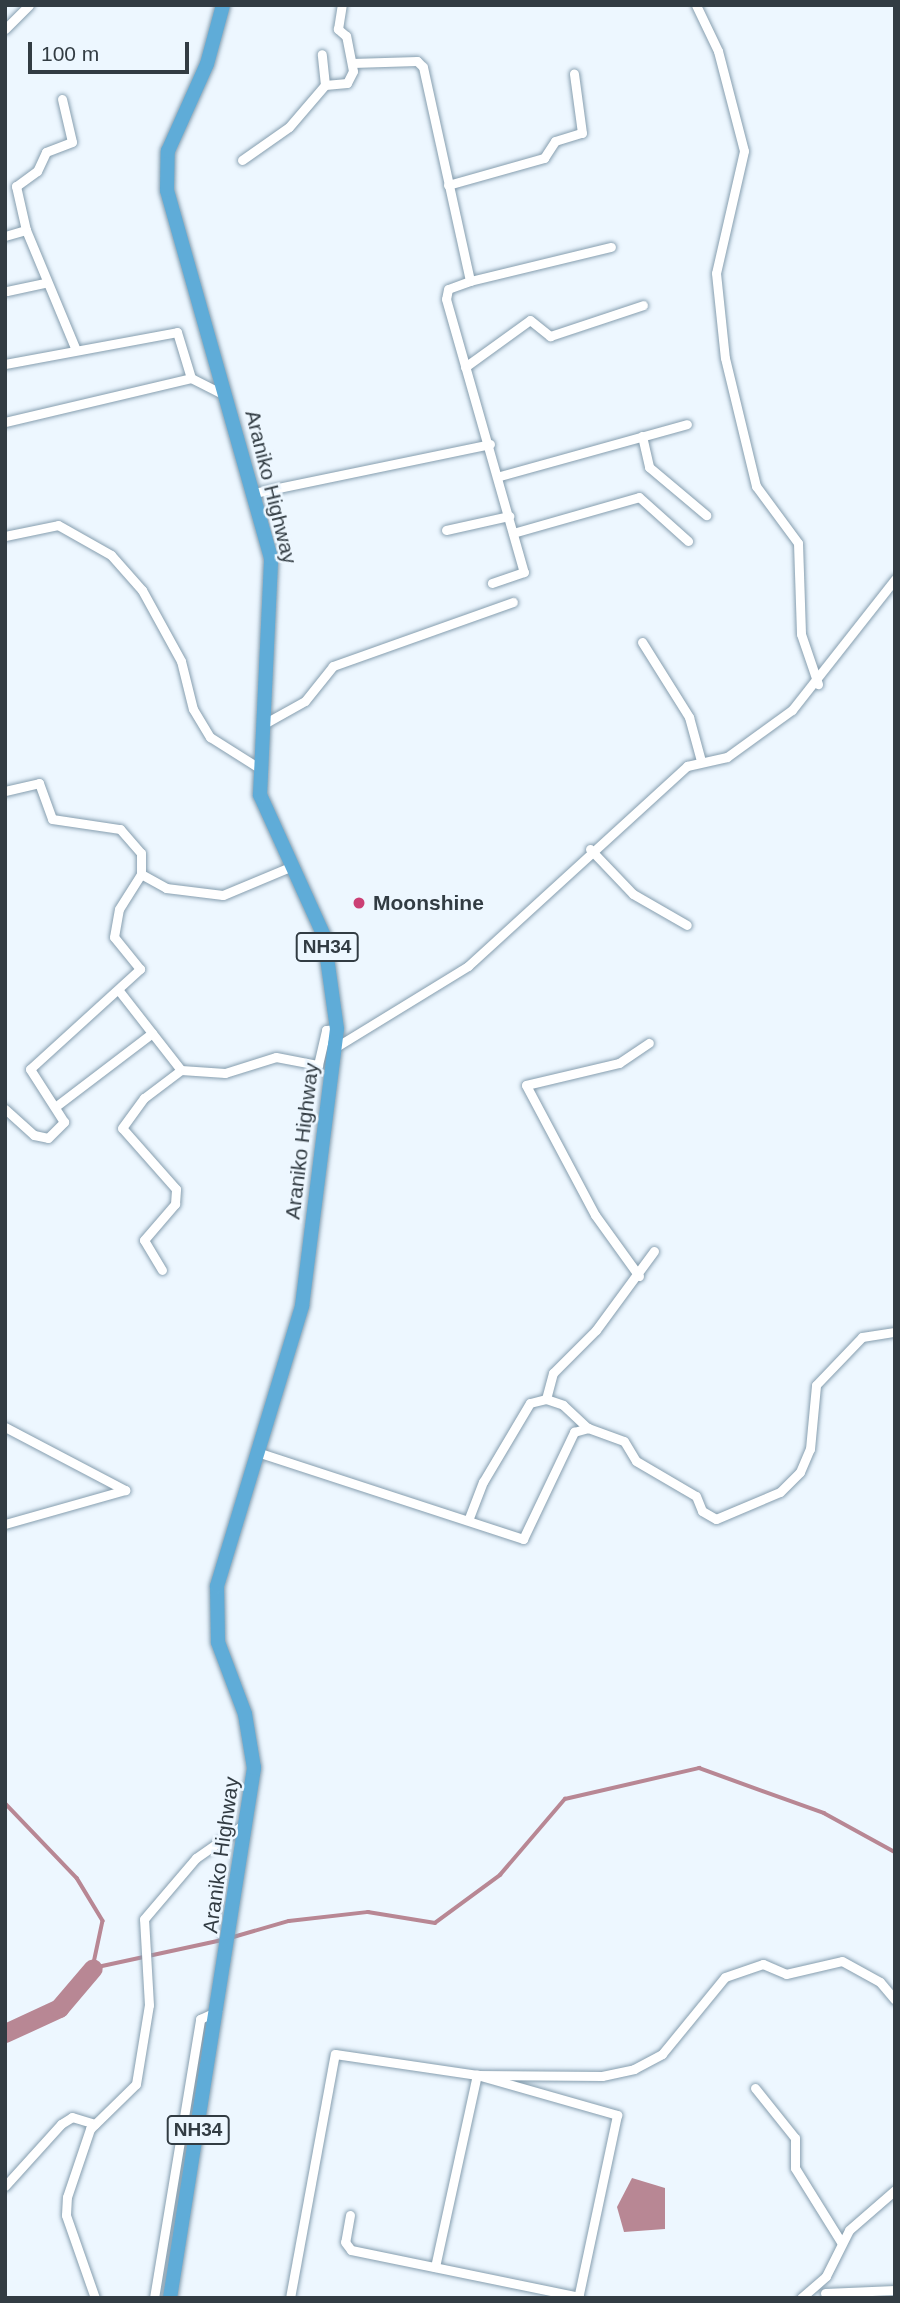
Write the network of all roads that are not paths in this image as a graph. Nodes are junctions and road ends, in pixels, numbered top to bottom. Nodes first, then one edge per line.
1 (29, 5) edge
2 (223, 5) edge
3 (342, 5) edge
4 (696, 5) edge
5 (5, 29) edge
6 (322, 54) dead end
7 (352, 63) junction
8 (574, 74) dead end
9 (325, 85) junction
10 (62, 99) dead end
11 (242, 160) dead end
12 (448, 185) junction
13 (26, 230) junction
14 (5, 236) edge
15 (611, 247) dead end
16 (470, 281) junction
17 (46, 283) junction
18 (7, 291) edge
19 (643, 304) dead end
20 (76, 350) junction
21 (5, 365) edge
22 (465, 367) junction
23 (191, 378) junction
24 (226, 396) junction
25 (5, 422) edge
26 (687, 424) dead end
27 (642, 436) junction
28 (490, 444) junction
29 (500, 476) junction
30 (254, 493) junction
31 (706, 515) dead end
32 (509, 516) junction
33 (446, 530) dead end
34 (513, 533) junction
35 (5, 537) edge
36 (688, 541) dead end
37 (895, 579) edge
38 (492, 583) dead end
39 (513, 602) dead end
40 (642, 642) dead end
41 (818, 684) junction
42 (262, 725) junction
43 (701, 761) junction
44 (259, 768) junction
45 (5, 792) edge
46 (590, 849) junction
47 (290, 867) junction
48 (141, 874) junction
49 (687, 925) dead end
50 (120, 992) junction
51 (337, 1029) junction
52 (152, 1033) junction
53 (649, 1043) dead end
54 (336, 1048) junction
55 (181, 1070) junction
56 (55, 1107) junction
57 (5, 1109) edge
58 (654, 1251) dead end
59 (162, 1270) dead end
60 (639, 1276) junction
61 (895, 1332) edge
62 (546, 1398) junction
63 (5, 1427) edge
64 (588, 1428) junction
65 (260, 1453) junction
66 (470, 1518) junction
67 (5, 1524) edge
68 (249, 1821) junction
69 (895, 2000) edge
70 (218, 2010) junction
71 (477, 2075) junction
72 (755, 2088) dead end
73 (95, 2124) junction
74 (5, 2186) edge
75 (895, 2190) edge
76 (350, 2216) dead end
77 (841, 2242) junction
78 (435, 2267) junction
79 (895, 2290) edge
80 (823, 2292) edge
81 (579, 2297) edge
82 (95, 2298) edge
83 (154, 2298) edge
84 (170, 2298) edge
85 (290, 2298) edge
86 (802, 2298) edge

1 - 5 street
2 - 24 highway, Araniko Highway / NH34
3 - 7 street
4 - 41 street
6 - 9 street
7 - 9 street
7 - 12 street
8 - 12 street
9 - 11 street
10 - 13 street
12 - 16 street
13 - 14 street
13 - 17 street
15 - 16 street
16 - 22 street
17 - 18 street
17 - 20 street
19 - 22 street
20 - 21 street
20 - 23 street
22 - 28 street
23 - 24 street
23 - 25 street
24 - 30 highway, Araniko Highway / NH34
26 - 27 street
27 - 29 street
27 - 31 street
28 - 29 street
28 - 30 street
29 - 32 street
30 - 42 highway, Araniko Highway / NH34
32 - 33 street
32 - 34 street
34 - 36 street
34 - 38 street
35 - 44 street
37 - 41 street
39 - 42 street
40 - 43 street
41 - 43 street
42 - 44 highway, Araniko Highway / NH34
43 - 46 street
44 - 47 highway, Araniko Highway / NH34
45 - 48 street
46 - 49 street
46 - 54 street
47 - 48 street
47 - 51 highway, Araniko Highway / NH34
48 - 50 street
50 - 52 street
50 - 56 street
51 - 54 highway, Araniko Highway / NH34
51 - 55 street
52 - 55 street
52 - 56 street
53 - 60 street
54 - 65 highway, Araniko Highway / NH34
55 - 59 street
56 - 57 street
58 - 60 street
60 - 62 street
61 - 64 street
62 - 64 street
62 - 66 street
63 - 67 street
64 - 66 street
65 - 66 street
65 - 68 highway, Araniko Highway / NH34
68 - 70 highway, Araniko Highway / NH34
68 - 73 street
69 - 71 street
70 - 83 street
70 - 84 highway, Araniko Highway / NH34
71 - 78 street
71 - 81 street
71 - 85 street
72 - 77 street
73 - 74 street
73 - 82 street
75 - 77 street
76 - 78 street
77 - 80 street
78 - 81 street
79 - 80 street
80 - 86 street

